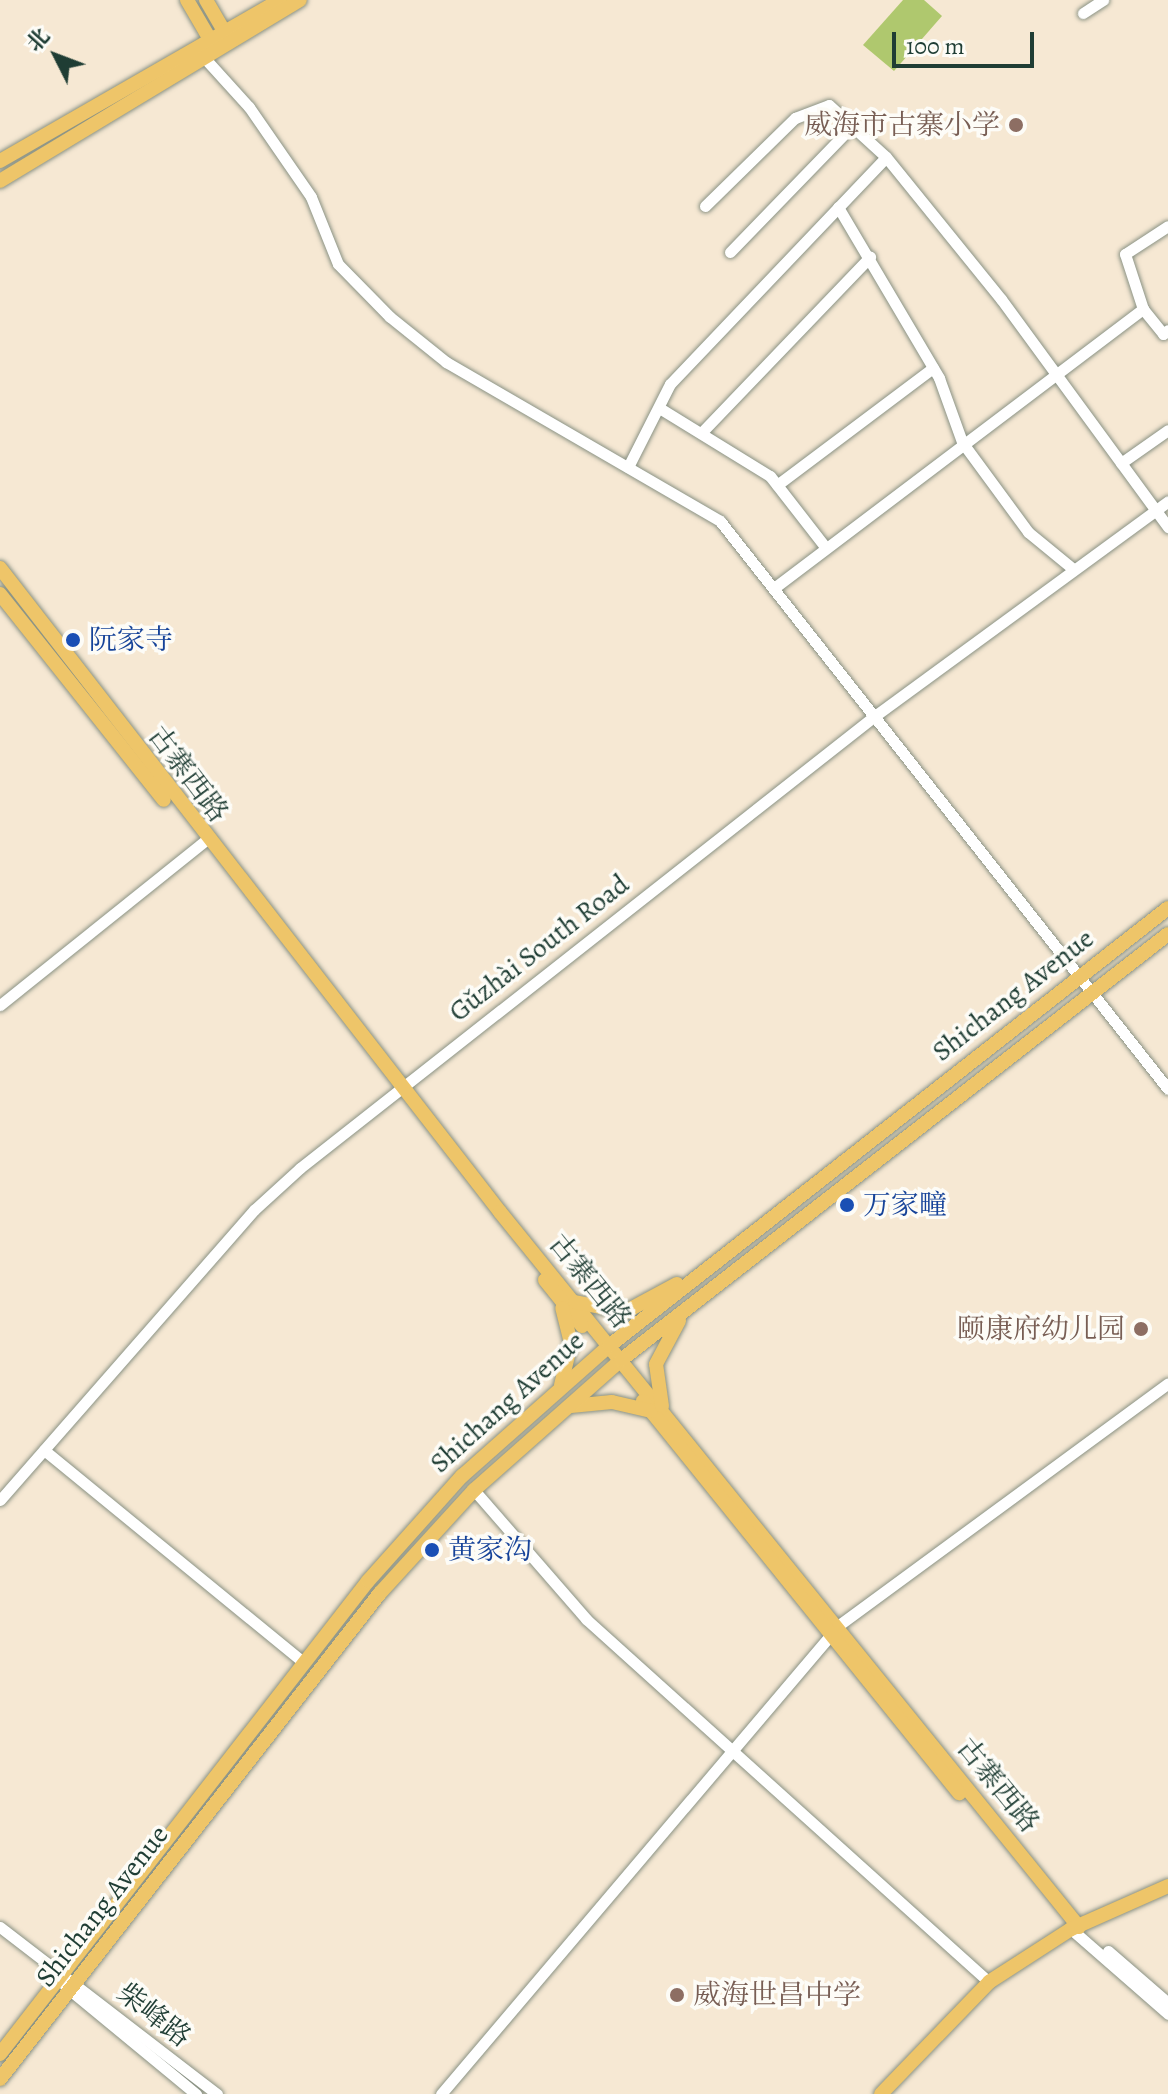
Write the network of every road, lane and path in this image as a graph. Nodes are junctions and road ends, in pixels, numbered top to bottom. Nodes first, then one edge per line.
1 (187, 0) edge
2 (206, 0) edge
3 (280, 0) edge
4 (300, 0) edge
5 (1103, 0) edge
6 (1083, 13) dead end
7 (228, 37) junction
8 (207, 50) junction
9 (850, 128) junction
10 (886, 157) junction
11 (0, 161) edge
12 (0, 181) edge
13 (705, 206) dead end
14 (838, 207) junction
15 (1168, 226) edge
16 (730, 252) dead end
17 (870, 257) junction
18 (1143, 309) junction
19 (1168, 330) edge
20 (933, 368) junction
21 (1055, 374) junction
22 (661, 409) junction
23 (1168, 430) edge
24 (702, 432) junction
25 (962, 442) junction
26 (1121, 463) junction
27 (628, 467) junction
28 (777, 485) junction
29 (1168, 501) edge
30 (1155, 510) junction
31 (1168, 527) edge
32 (826, 548) junction
33 (0, 568) edge
34 (1073, 569) junction
35 (774, 588) junction
36 (0, 594) edge
37 (872, 718) junction
38 (203, 842) junction
39 (1168, 908) edge
40 (1168, 934) edge
41 (1081, 975) junction
42 (1094, 992) junction
43 (0, 1005) edge
44 (399, 1089) junction
45 (1168, 1089) edge
46 (696, 1277) junction
47 (558, 1297) junction
48 (575, 1302) junction
49 (689, 1307) junction
50 (605, 1348) junction
51 (617, 1363) junction
52 (1168, 1383) edge
53 (560, 1387) junction
54 (566, 1407) junction
55 (657, 1411) junction
56 (44, 1450) junction
57 (474, 1490) junction
58 (0, 1500) edge
59 (835, 1630) junction
60 (304, 1663) junction
61 (732, 1751) junction
62 (1168, 1886) edge
63 (0, 1927) edge
64 (1075, 1928) junction
65 (62, 1974) junction
66 (989, 1982) junction
67 (70, 1989) junction
68 (1168, 2003) edge
69 (1168, 2014) edge
70 (0, 2054) edge
71 (0, 2079) edge
72 (196, 2094) edge
73 (217, 2094) edge
74 (441, 2094) edge
75 (881, 2094) edge

1 - 8 main road
2 - 7 main road
3 - 7 main road
4 - 7 main road
5 - 6 street
7 - 8 main road
8 - 11 main road
8 - 12 main road
8 - 27 street
9 - 10 street
9 - 13 street
9 - 16 street
10 - 14 street
10 - 21 street
14 - 17 street
14 - 22 street
15 - 18 street
17 - 20 street
17 - 24 street
18 - 19 street
18 - 21 street
20 - 25 street
20 - 28 street
21 - 25 street
21 - 26 street
22 - 24 street
22 - 27 street
23 - 26 street
24 - 28 street
25 - 32 street
25 - 34 street
26 - 30 street
27 - 35 street
28 - 32 street
29 - 30 street, Gǔzhài South Road
30 - 31 street
30 - 34 street, Gǔzhài South Road
32 - 35 street
33 - 38 main road, 古寨西路
34 - 37 street, Gǔzhài South Road
35 - 37 street
36 - 38 main road, 古寨西路
37 - 41 street
37 - 44 street, Gǔzhài South Road
38 - 43 street
38 - 44 main road, 古寨西路
39 - 41 main road, Shichang Avenue
40 - 42 main road, Shichang Avenue
41 - 42 street
41 - 46 main road, Shichang Avenue
42 - 45 street
42 - 49 main road, Shichang Avenue
44 - 47 main road, 古寨西路
44 - 48 main road, 古寨西路
44 - 56 street, Gǔzhài South Road
46 - 48 main road
46 - 50 main road, Shichang Avenue
47 - 50 main road, 古寨西路
47 - 53 main road
48 - 50 main road, 古寨西路
49 - 51 main road, Shichang Avenue
49 - 55 main road
50 - 51 main road, 古寨西路
50 - 53 main road, Shichang Avenue
51 - 54 main road, Shichang Avenue
51 - 55 main road, 古寨西路
52 - 59 street
53 - 60 main road, Shichang Avenue
54 - 55 main road
54 - 57 main road, Shichang Avenue
55 - 59 main road, 古寨西路
56 - 58 street, Gǔzhài South Road
56 - 60 street
57 - 61 street
57 - 67 main road, Shichang Avenue
59 - 61 street
59 - 64 main road, 古寨西路
60 - 65 main road, Shichang Avenue
61 - 66 street
61 - 74 street
62 - 64 main road
63 - 65 street
64 - 66 main road
64 - 68 street, 古寨西路
64 - 69 street, 古寨西路
65 - 67 street
65 - 70 main road, Shichang Avenue
66 - 75 main road
67 - 71 main road, Shichang Avenue
67 - 72 street, 柴峰路
67 - 73 street, 柴峰路

